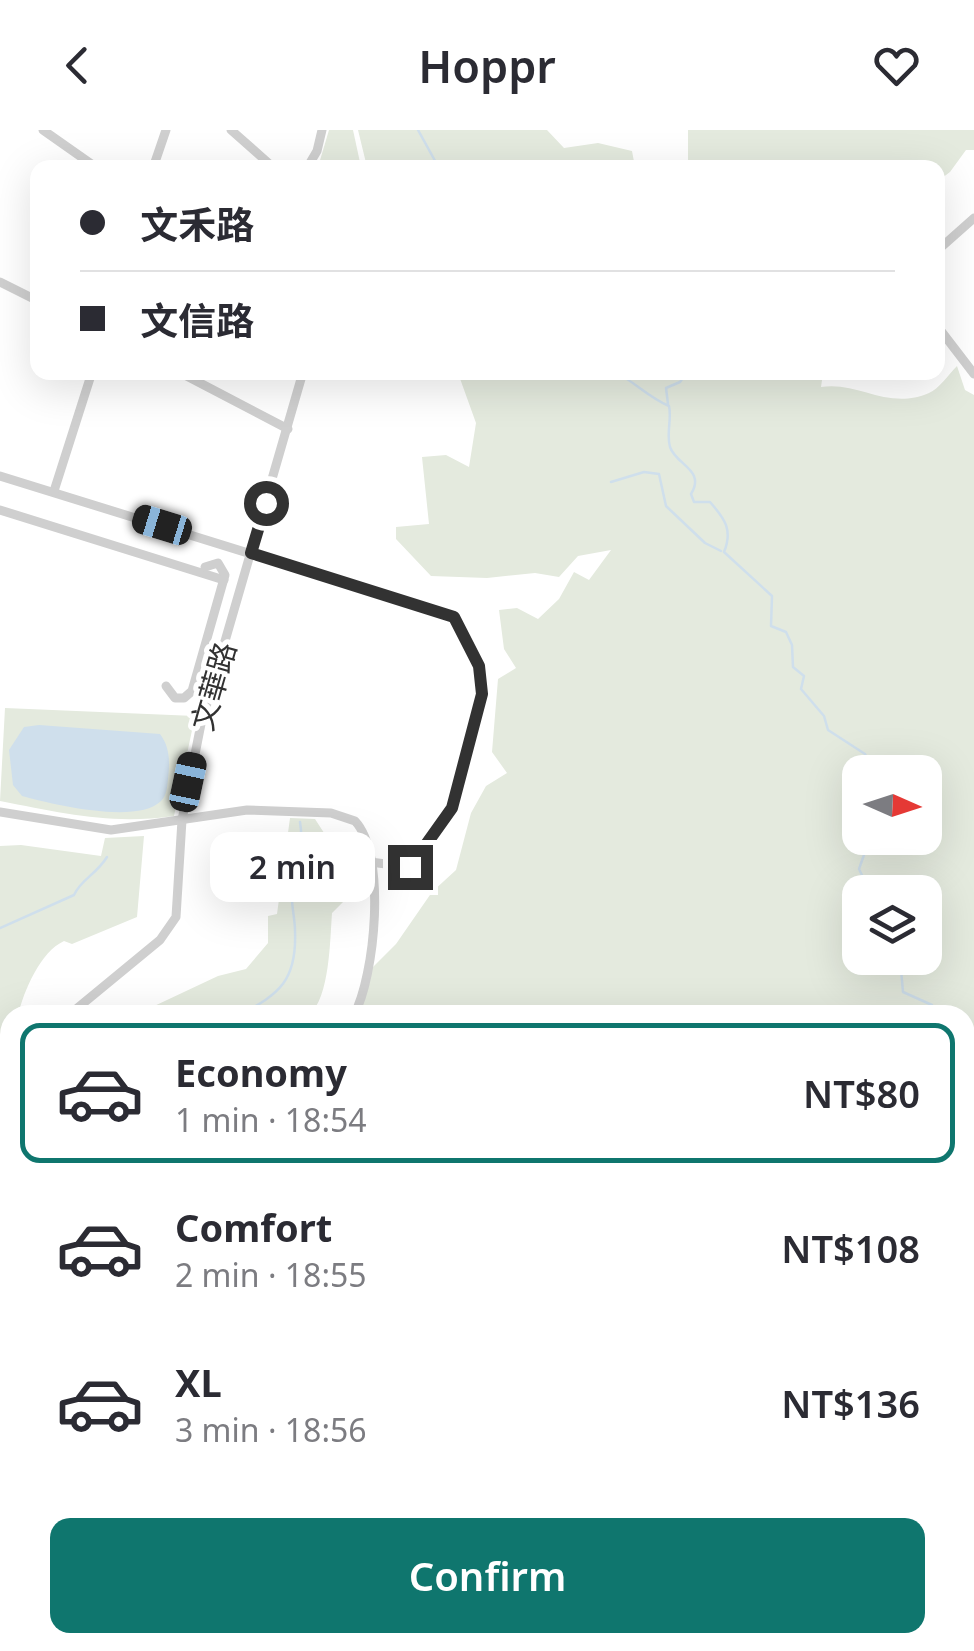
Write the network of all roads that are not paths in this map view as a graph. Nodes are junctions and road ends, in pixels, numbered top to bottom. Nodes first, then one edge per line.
1 (43, 130) edge
2 (166, 130) edge
3 (231, 130) edge
4 (322, 130) edge
5 (86, 160) edge
6 (157, 160) edge
7 (265, 160) edge
8 (312, 160) edge
9 (974, 218) edge
10 (945, 244) edge
11 (0, 282) edge
12 (30, 296) edge
13 (945, 336) edge
14 (974, 374) edge
15 (89, 380) edge
16 (194, 380) edge
17 (301, 380) edge
18 (288, 429) junction
19 (0, 476) edge
20 (54, 492) junction
21 (0, 510) edge
22 (251, 553) junction
23 (205, 567) dead end
24 (224, 580) junction
25 (166, 686) dead end
26 (0, 812) edge
27 (182, 820) junction
28 (370, 862) junction
29 (81, 1005) edge
30 (359, 1005) edge

1 - 5 street
2 - 6 street
3 - 7 street
4 - 8 street
9 - 10 street
11 - 12 street
13 - 14 street
15 - 20 street
16 - 18 street
17 - 18 street, 文華路
18 - 22 street, 文華路
19 - 20 street
20 - 22 street
21 - 24 street
22 - 27 street, 文華路
22 - 28 street
23 - 24 street
24 - 25 street
26 - 27 street
27 - 28 street
27 - 29 street, 文華路
28 - 30 street

